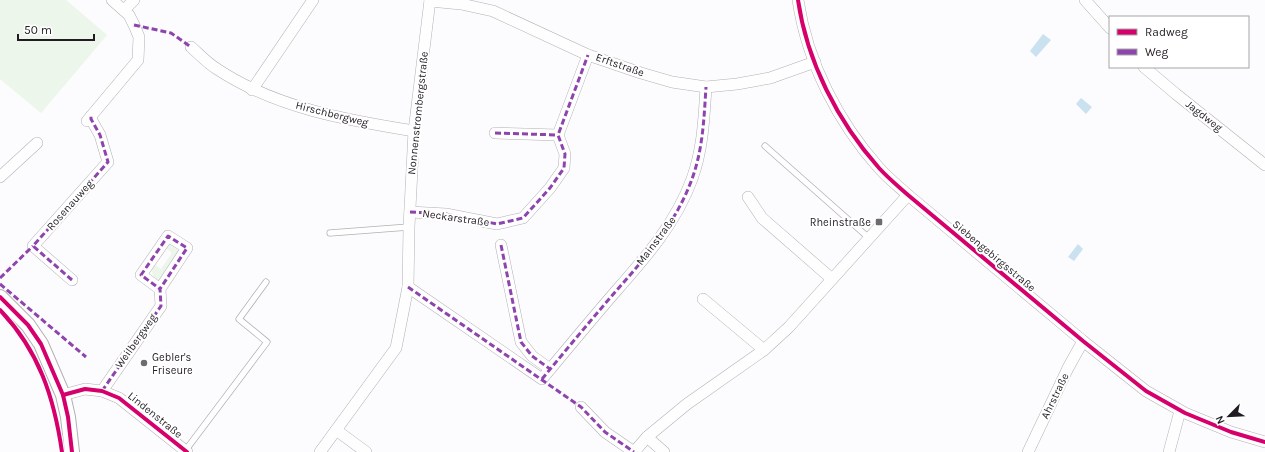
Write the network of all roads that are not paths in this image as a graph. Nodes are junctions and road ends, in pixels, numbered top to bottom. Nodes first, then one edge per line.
1 (112, 0) edge
2 (134, 0) edge
3 (313, 0) edge
4 (798, 0) edge
5 (1085, 0) edge
6 (430, 1) edge
7 (124, 10) junction
8 (1109, 27) edge
9 (191, 47) dead end
10 (588, 55) junction
11 (815, 62) junction
12 (1145, 68) edge
13 (706, 87) junction
14 (252, 90) junction
15 (414, 131) junction
16 (495, 133) dead end
17 (558, 135) junction
18 (37, 142) dead end
19 (765, 146) dead end
20 (1265, 164) edge
21 (2, 173) edge
22 (908, 195) junction
23 (748, 197) dead end
24 (410, 212) junction
25 (409, 227) junction
26 (330, 233) dead end
27 (869, 238) junction
28 (501, 245) dead end
29 (832, 279) junction
30 (72, 280) dead end
31 (266, 282) dead end
32 (408, 287) junction
33 (160, 289) junction
34 (0, 297) edge
35 (703, 300) dead end
36 (1083, 341) junction
37 (764, 350) junction
38 (550, 369) junction
39 (102, 390) junction
40 (63, 395) junction
41 (581, 407) dead end
42 (1180, 411) junction
43 (336, 430) junction
44 (647, 437) junction
45 (1265, 442) edge
46 (186, 451) edge
47 (72, 452) edge
48 (320, 452) edge
49 (366, 452) edge
50 (634, 452) edge
51 (664, 452) edge
52 (1028, 452) edge
53 (1169, 452) edge

1 - 7 street
2 - 7 street
3 - 14 street
4 - 11 street, Siebengebirgsstraße
5 - 8 street
6 - 10 street, Erftstraße
6 - 15 street, Nonnenstrombergstraße
7 - 30 street, Rosenauweg
9 - 14 street, Hirschbergweg
10 - 13 street, Erftstraße
10 - 17 street
11 - 13 street, Erftstraße
11 - 22 street, Siebengebirgsstraße
12 - 20 street, Jagdweg
13 - 38 street, Mainstraße
14 - 15 street, Hirschbergweg
15 - 24 street, Nonnenstrombergstraße
16 - 17 street
17 - 24 street, Neckarstraße
18 - 21 street
19 - 27 lane
22 - 27 street
22 - 36 street, Siebengebirgsstraße
23 - 29 street
24 - 25 street, Nonnenstrombergstraße
25 - 26 lane
25 - 32 street, Nonnenstrombergstraße
27 - 29 street
28 - 38 street
29 - 37 street
31 - 46 lane, Lindenstraße
32 - 38 street, Mainstraße
32 - 43 street, Nonnenstrombergstraße
33 - 33 street
33 - 39 street, Weilbergweg
34 - 40 street
35 - 37 street
36 - 42 street, Siebengebirgsstraße
36 - 52 street, Ahrstraße
37 - 44 street
39 - 40 street, Lindenstraße
39 - 46 street, Lindenstraße
40 - 47 street
41 - 50 street
42 - 45 street, Siebengebirgsstraße
42 - 53 street
43 - 48 street, Nonnenstrombergstraße
43 - 49 street
44 - 50 street
44 - 51 street

